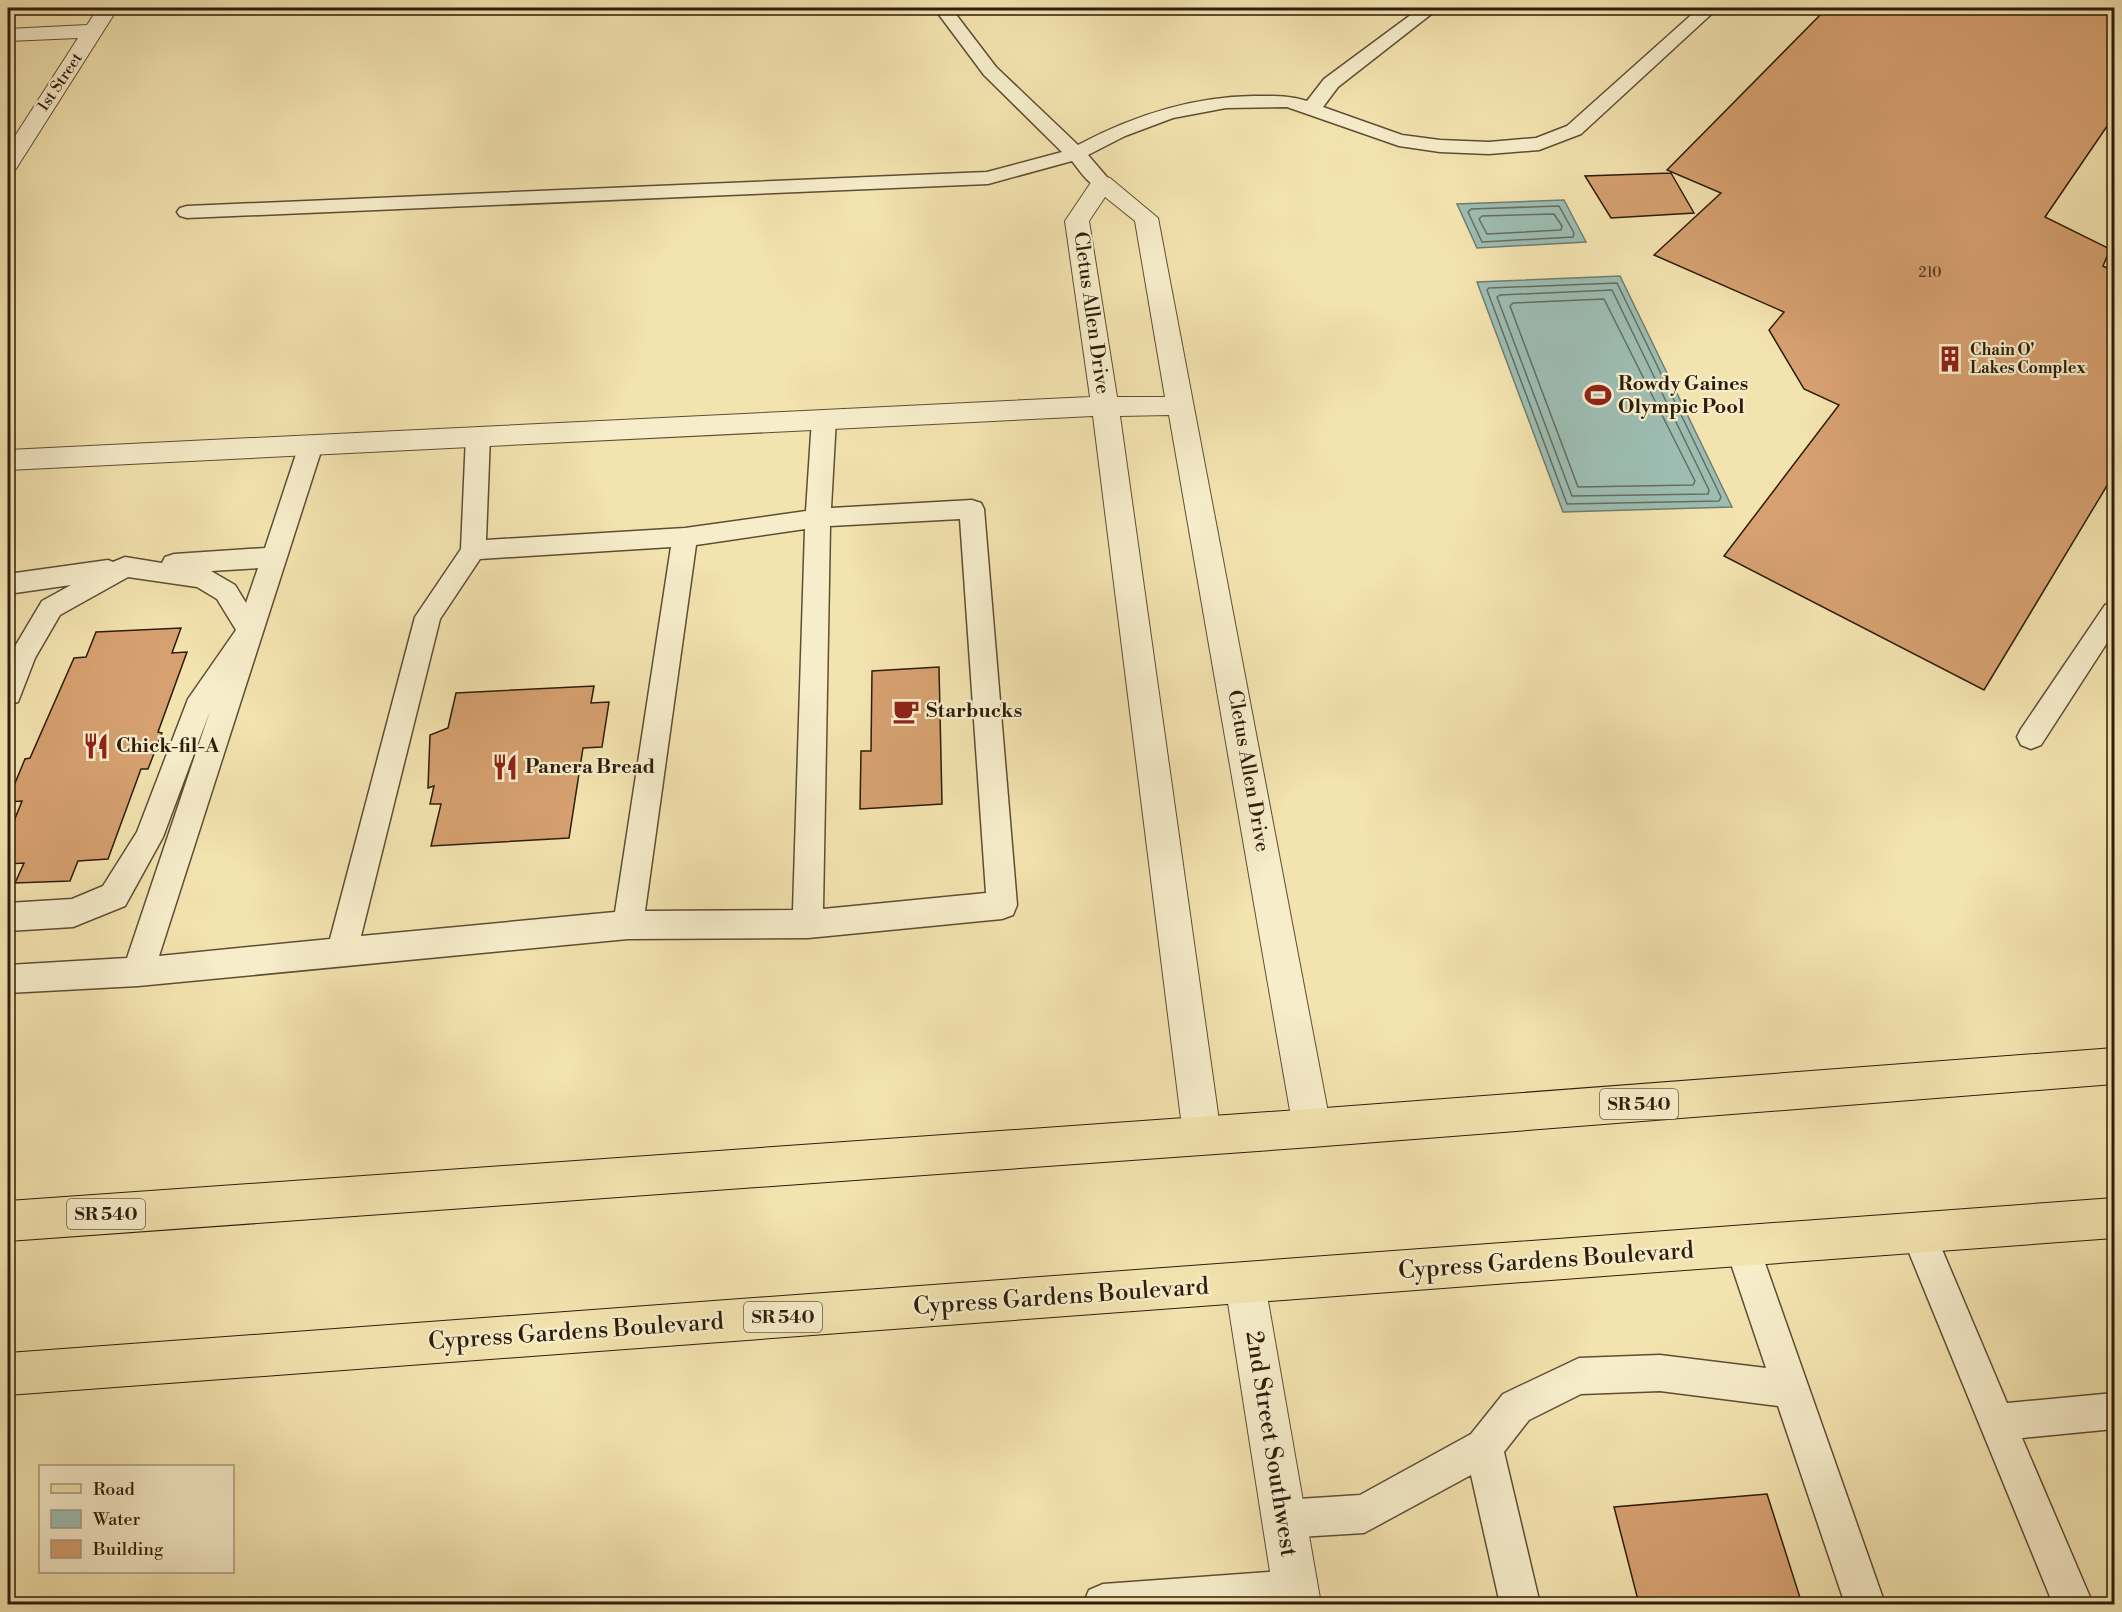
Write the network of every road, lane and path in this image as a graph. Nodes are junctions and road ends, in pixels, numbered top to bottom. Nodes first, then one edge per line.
1 (942, 8) edge
2 (1430, 8) edge
3 (1709, 8) edge
4 (101, 19) edge
5 (8, 35) edge
6 (1312, 108) junction
7 (1076, 154) junction
8 (8, 164) edge
9 (1102, 183) junction
10 (187, 212) dead end
11 (1179, 406) junction
12 (1105, 407) junction
13 (824, 419) junction
14 (478, 436) junction
15 (311, 445) junction
16 (8, 460) edge
17 (818, 518) junction
18 (685, 537) junction
19 (473, 550) junction
20 (274, 557) junction
21 (125, 567) junction
22 (8, 584) edge
23 (2115, 612) edge
24 (250, 630) junction
25 (8, 694) edge
26 (2031, 737) dead end
27 (8, 916) edge
28 (808, 924) junction
29 (628, 925) junction
30 (342, 952) junction
31 (138, 972) junction
32 (8, 980) edge
33 (2115, 1066) edge
34 (1312, 1128) junction
35 (1202, 1135) junction
36 (2115, 1218) edge
37 (8, 1221) edge
38 (1918, 1233) junction
39 (1743, 1246) junction
40 (1245, 1284) junction
41 (8, 1374) edge
42 (1791, 1389) junction
43 (2115, 1411) edge
44 (1998, 1422) junction
45 (1484, 1448) junction
46 (1283, 1519) junction
47 (1296, 1597) edge
48 (1103, 1604) edge
49 (1520, 1605) edge
50 (1865, 1605) edge
51 (2073, 1605) edge

1 - 7 lane
2 - 6 lane
3 - 6 lane
4 - 5 street
4 - 8 street, 1st Street
6 - 7 lane
7 - 9 lane
7 - 10 lane
9 - 11 street, Cletus Allen Drive
9 - 12 street, Cletus Allen Drive
11 - 12 street
11 - 34 street, Cletus Allen Drive
12 - 13 street
12 - 35 street, Cletus Allen Drive
13 - 14 street
13 - 17 lane
14 - 15 street
14 - 19 lane
15 - 16 street
15 - 20 lane
17 - 18 lane
17 - 28 lane
17 - 28 lane
18 - 19 lane
18 - 29 lane
19 - 30 lane
20 - 21 lane
20 - 24 lane
21 - 22 lane
21 - 24 lane
21 - 25 lane
23 - 26 lane
24 - 27 lane
24 - 31 lane
28 - 29 lane
29 - 30 lane
30 - 31 lane
31 - 32 lane
33 - 34 main road, SR 540
34 - 35 main road, SR 540
35 - 37 main road, SR 540
36 - 38 main road, Cypress Gardens Boulevard / SR 540
38 - 39 main road, Cypress Gardens Boulevard / SR 540
38 - 44 lane
39 - 40 main road, Cypress Gardens Boulevard / SR 540
39 - 42 lane
40 - 41 main road, Cypress Gardens Boulevard / SR 540
40 - 46 street, 2nd Street Southwest
42 - 45 lane
42 - 50 lane
43 - 44 lane
44 - 51 lane
45 - 46 lane
45 - 49 lane
46 - 47 street, 2nd Street Southwest
47 - 48 lane

